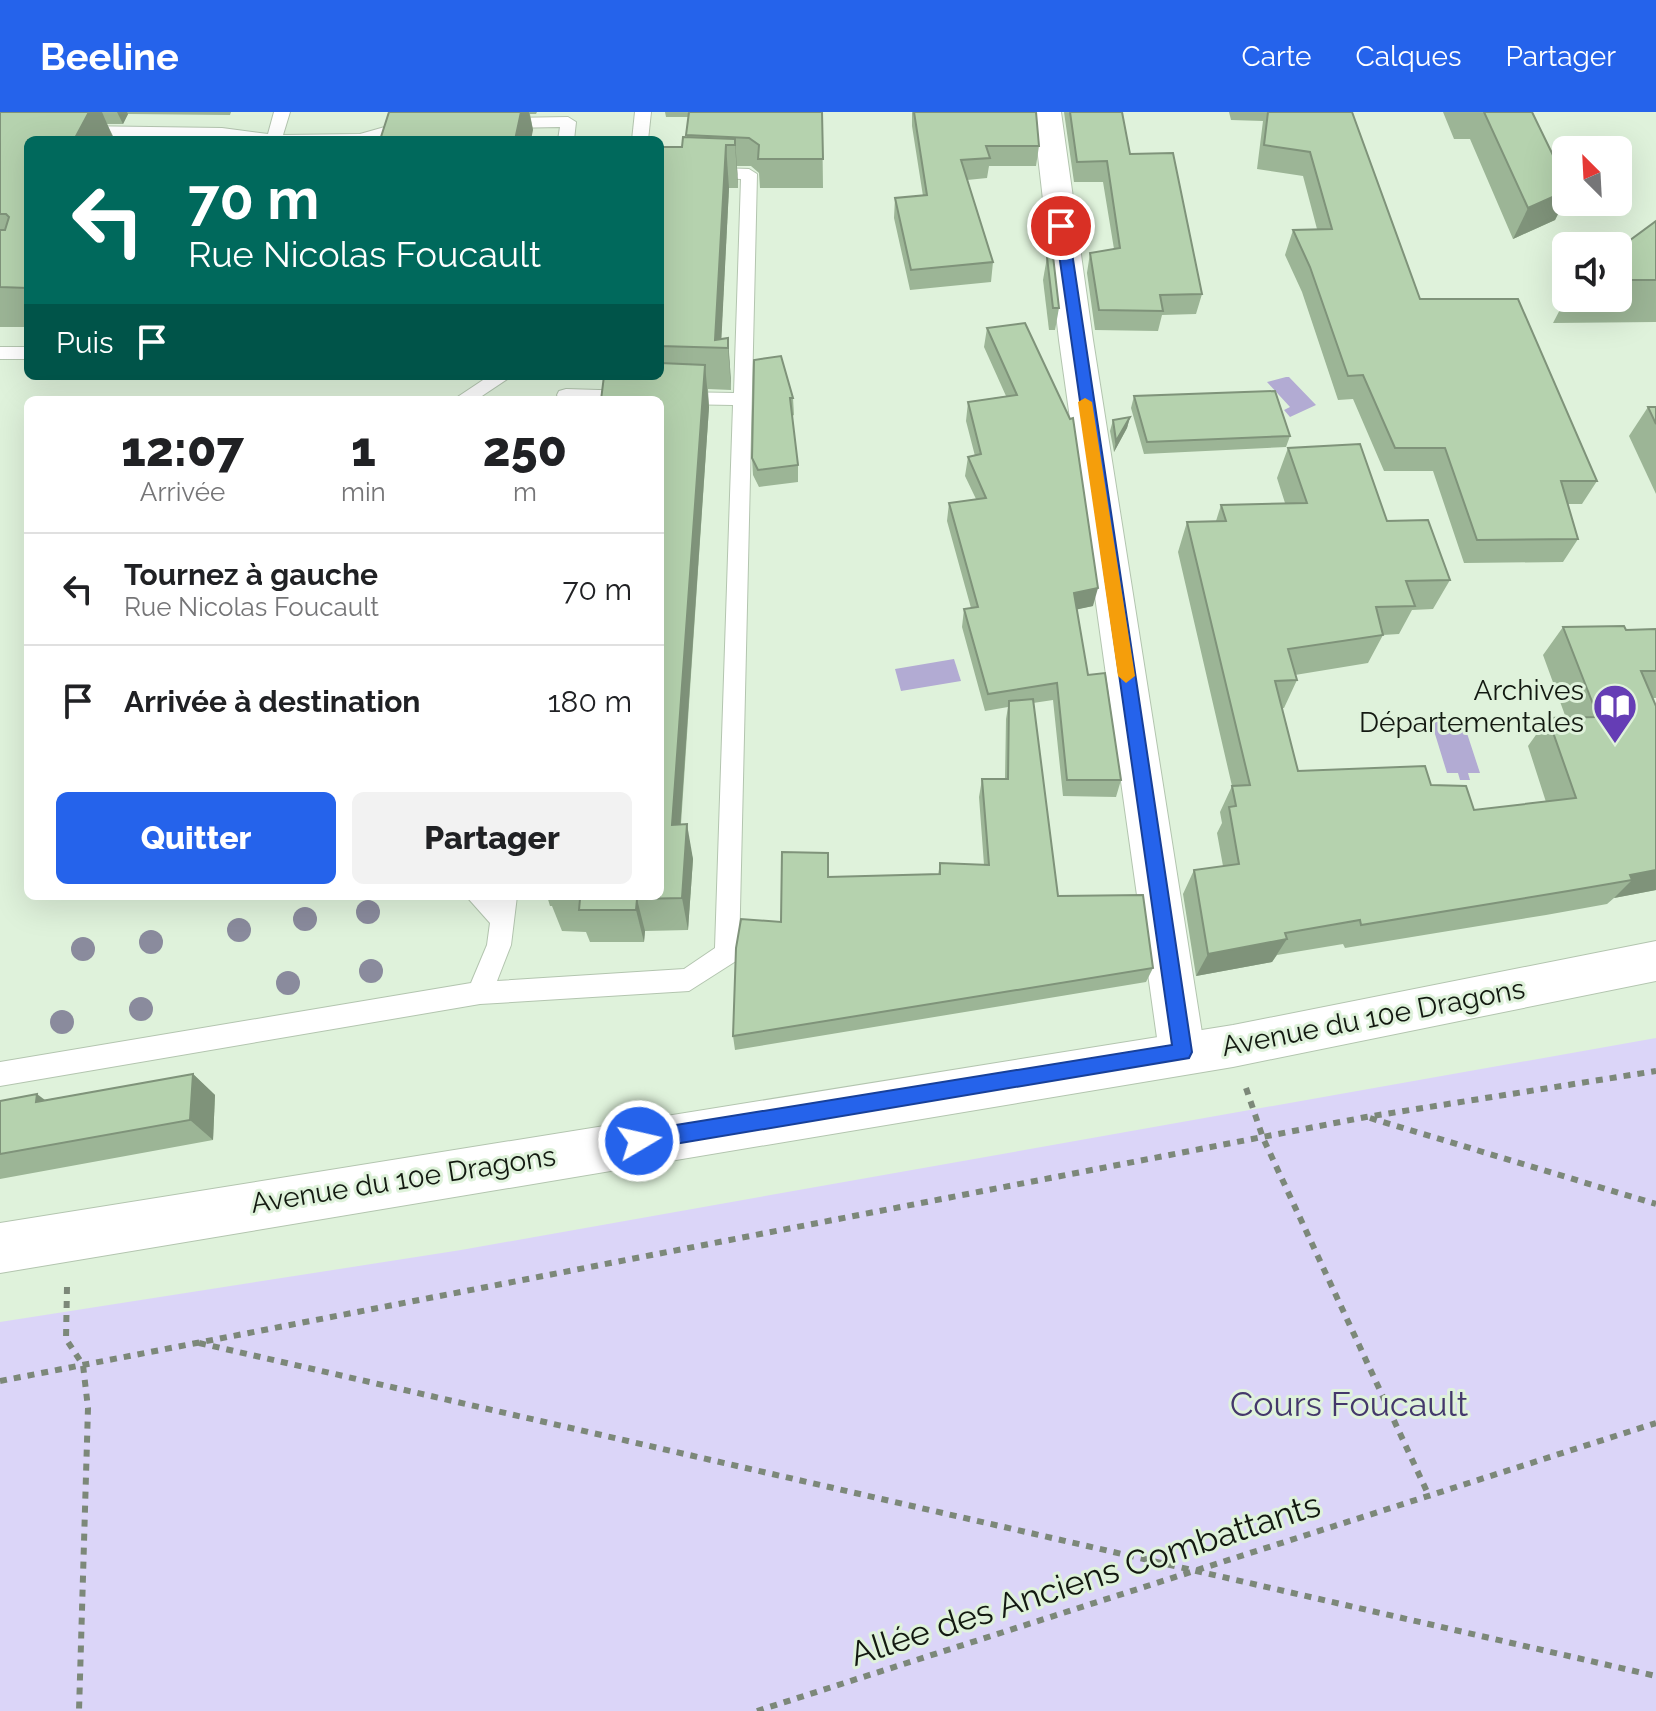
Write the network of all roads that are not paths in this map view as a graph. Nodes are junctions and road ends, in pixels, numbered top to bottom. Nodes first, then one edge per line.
1 (282, 112) edge
2 (643, 112) edge
3 (1047, 112) edge
4 (434, 123) edge
5 (479, 123) edge
6 (63, 131) edge
7 (221, 136) edge
8 (275, 136) edge
9 (370, 136) edge
10 (566, 136) edge
11 (640, 136) edge
12 (664, 171) edge
13 (0, 353) edge
14 (24, 353) edge
15 (496, 380) edge
16 (567, 390) edge
17 (469, 396) edge
18 (742, 399) junction
19 (503, 908) edge
20 (1656, 961) edge
21 (480, 993) junction
22 (1182, 1052) junction
23 (0, 1074) edge
24 (0, 1248) edge

1 - 8 lane
2 - 11 lane
3 - 22 street
4 - 9 lane
5 - 10 lane
6 - 7 lane
12 - 18 lane
13 - 14 lane
15 - 17 lane
16 - 18 lane
18 - 21 lane
19 - 21 lane
20 - 22 street, Avenue du 10e Dragons
21 - 23 lane
22 - 24 street, Avenue du 10e Dragons

